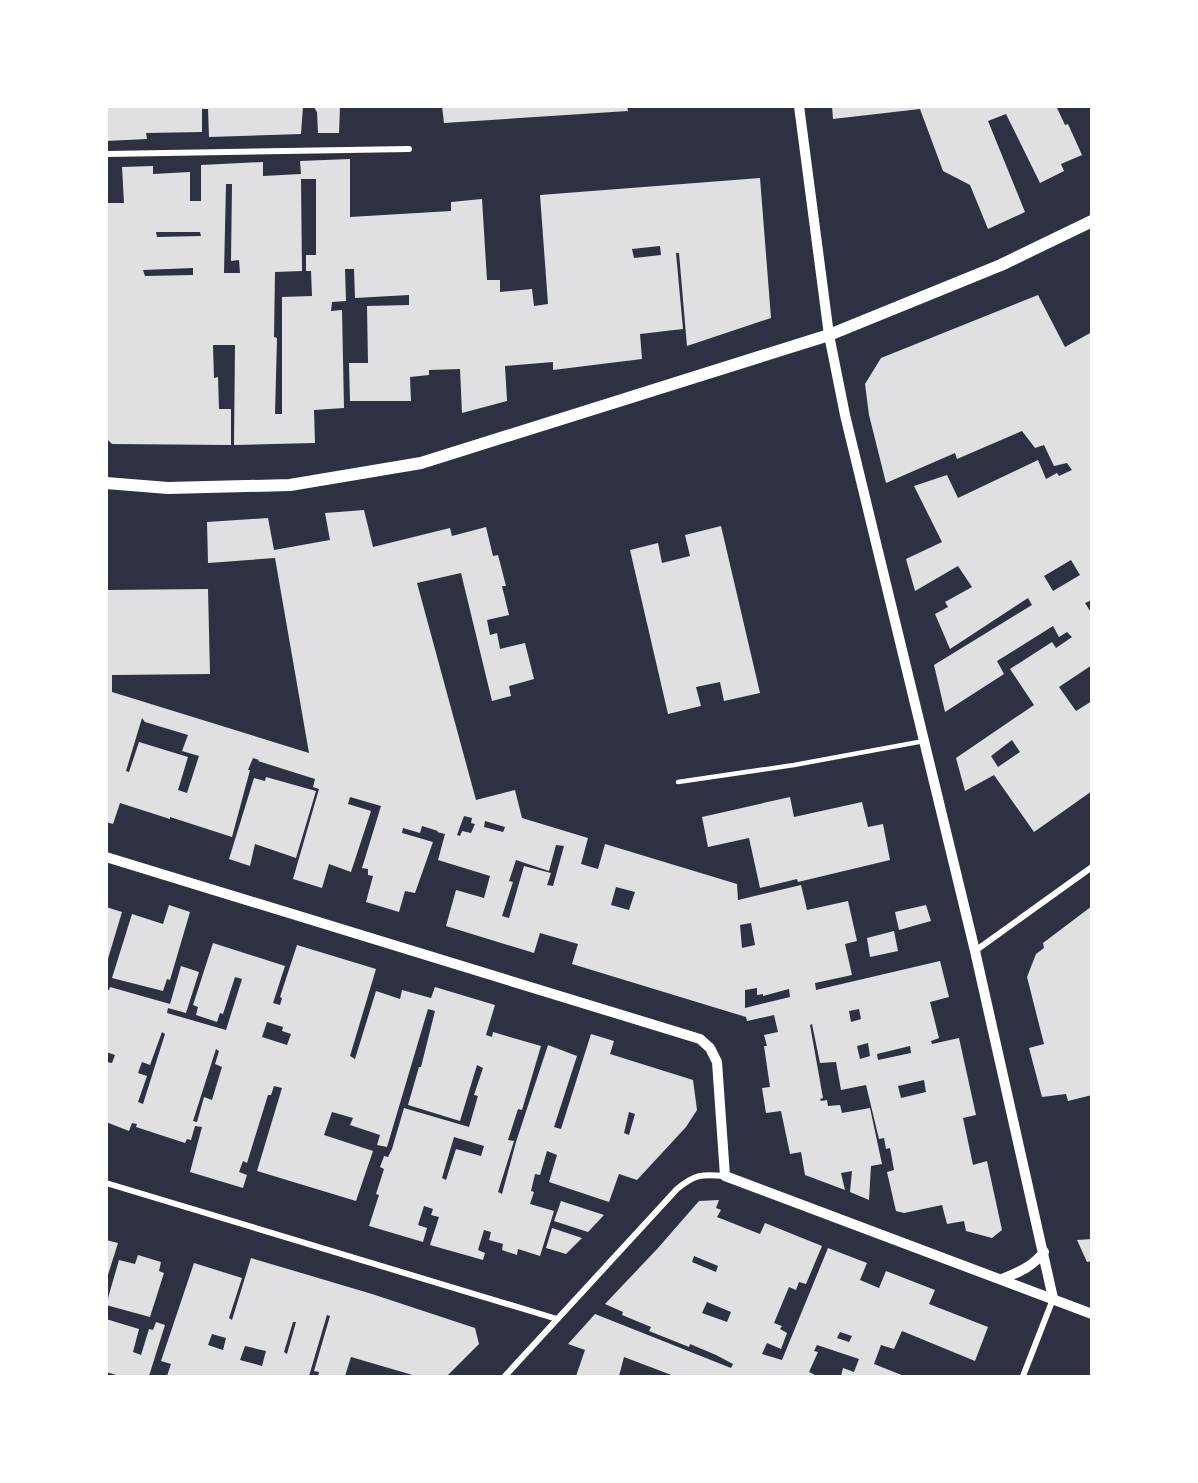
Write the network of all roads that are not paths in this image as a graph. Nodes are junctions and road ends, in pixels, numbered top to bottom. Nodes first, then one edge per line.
1 (799, 106) edge
2 (409, 149) dead end
3 (106, 154) edge
4 (1092, 221) edge
5 (829, 335) junction
6 (106, 483) edge
7 (924, 741) junction
8 (678, 783) dead end
9 (106, 857) edge
10 (1092, 867) edge
11 (975, 951) junction
12 (725, 1176) junction
13 (106, 1183) edge
14 (1044, 1252) junction
15 (1002, 1279) junction
16 (1053, 1298) junction
17 (1092, 1314) edge
18 (557, 1320) junction
19 (505, 1377) edge
20 (1023, 1377) edge

1 - 5 street
2 - 3 street
4 - 5 main road
5 - 6 main road
5 - 7 street
7 - 8 lane
7 - 11 street
9 - 12 street
10 - 11 street
11 - 14 street
12 - 15 street
12 - 18 street
13 - 18 street
14 - 15 street
14 - 16 street
15 - 16 street
16 - 17 street
16 - 20 street
18 - 19 street

